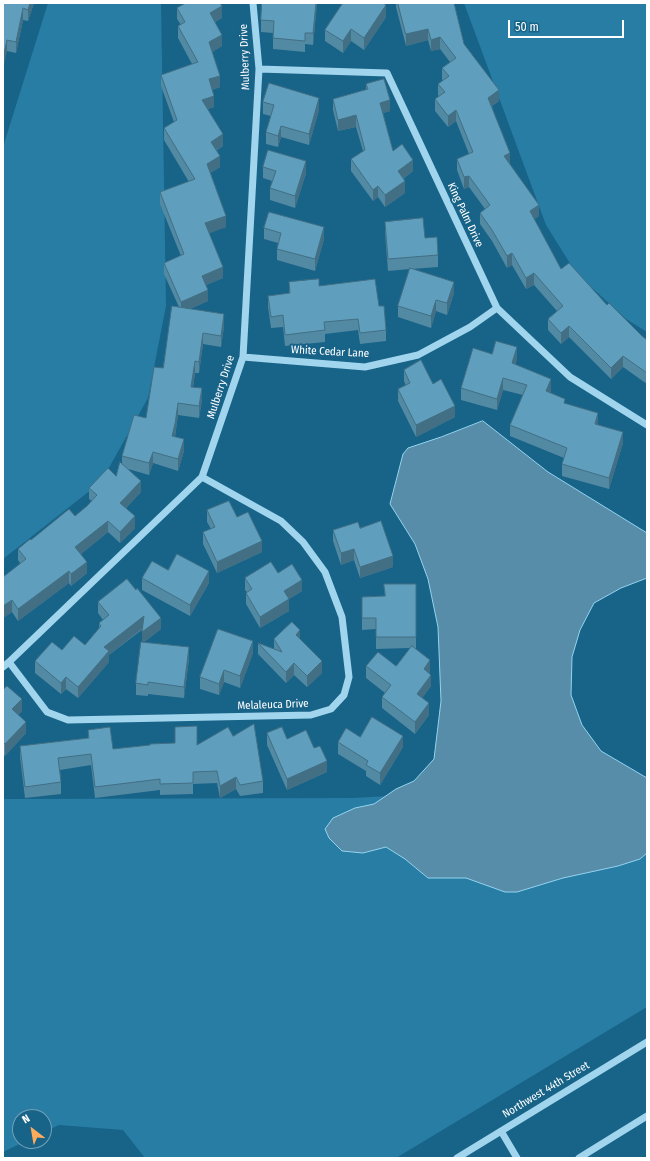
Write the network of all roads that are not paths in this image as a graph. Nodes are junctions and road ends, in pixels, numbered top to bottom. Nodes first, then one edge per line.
1 (253, 3) edge
2 (259, 69) junction
3 (497, 308) junction
4 (243, 357) junction
5 (647, 425) edge
6 (202, 477) junction
7 (9, 662) junction
8 (3, 667) edge
9 (647, 1042) edge
10 (647, 1116) edge
11 (501, 1131) junction
12 (457, 1158) edge
13 (517, 1158) edge
14 (579, 1158) edge

1 - 2 street, Mulberry Drive
2 - 3 street, King Palm Drive
2 - 4 street, Mulberry Drive
3 - 4 street, White Cedar Lane
3 - 5 street, King Palm Drive
4 - 6 street, Mulberry Drive
6 - 7 street, Mulberry Drive
6 - 7 street, Melaleuca Drive
7 - 8 street, Mulberry Drive
9 - 11 street, Northwest 44th Street
10 - 14 street
11 - 12 street, Northwest 44th Street
11 - 13 street

